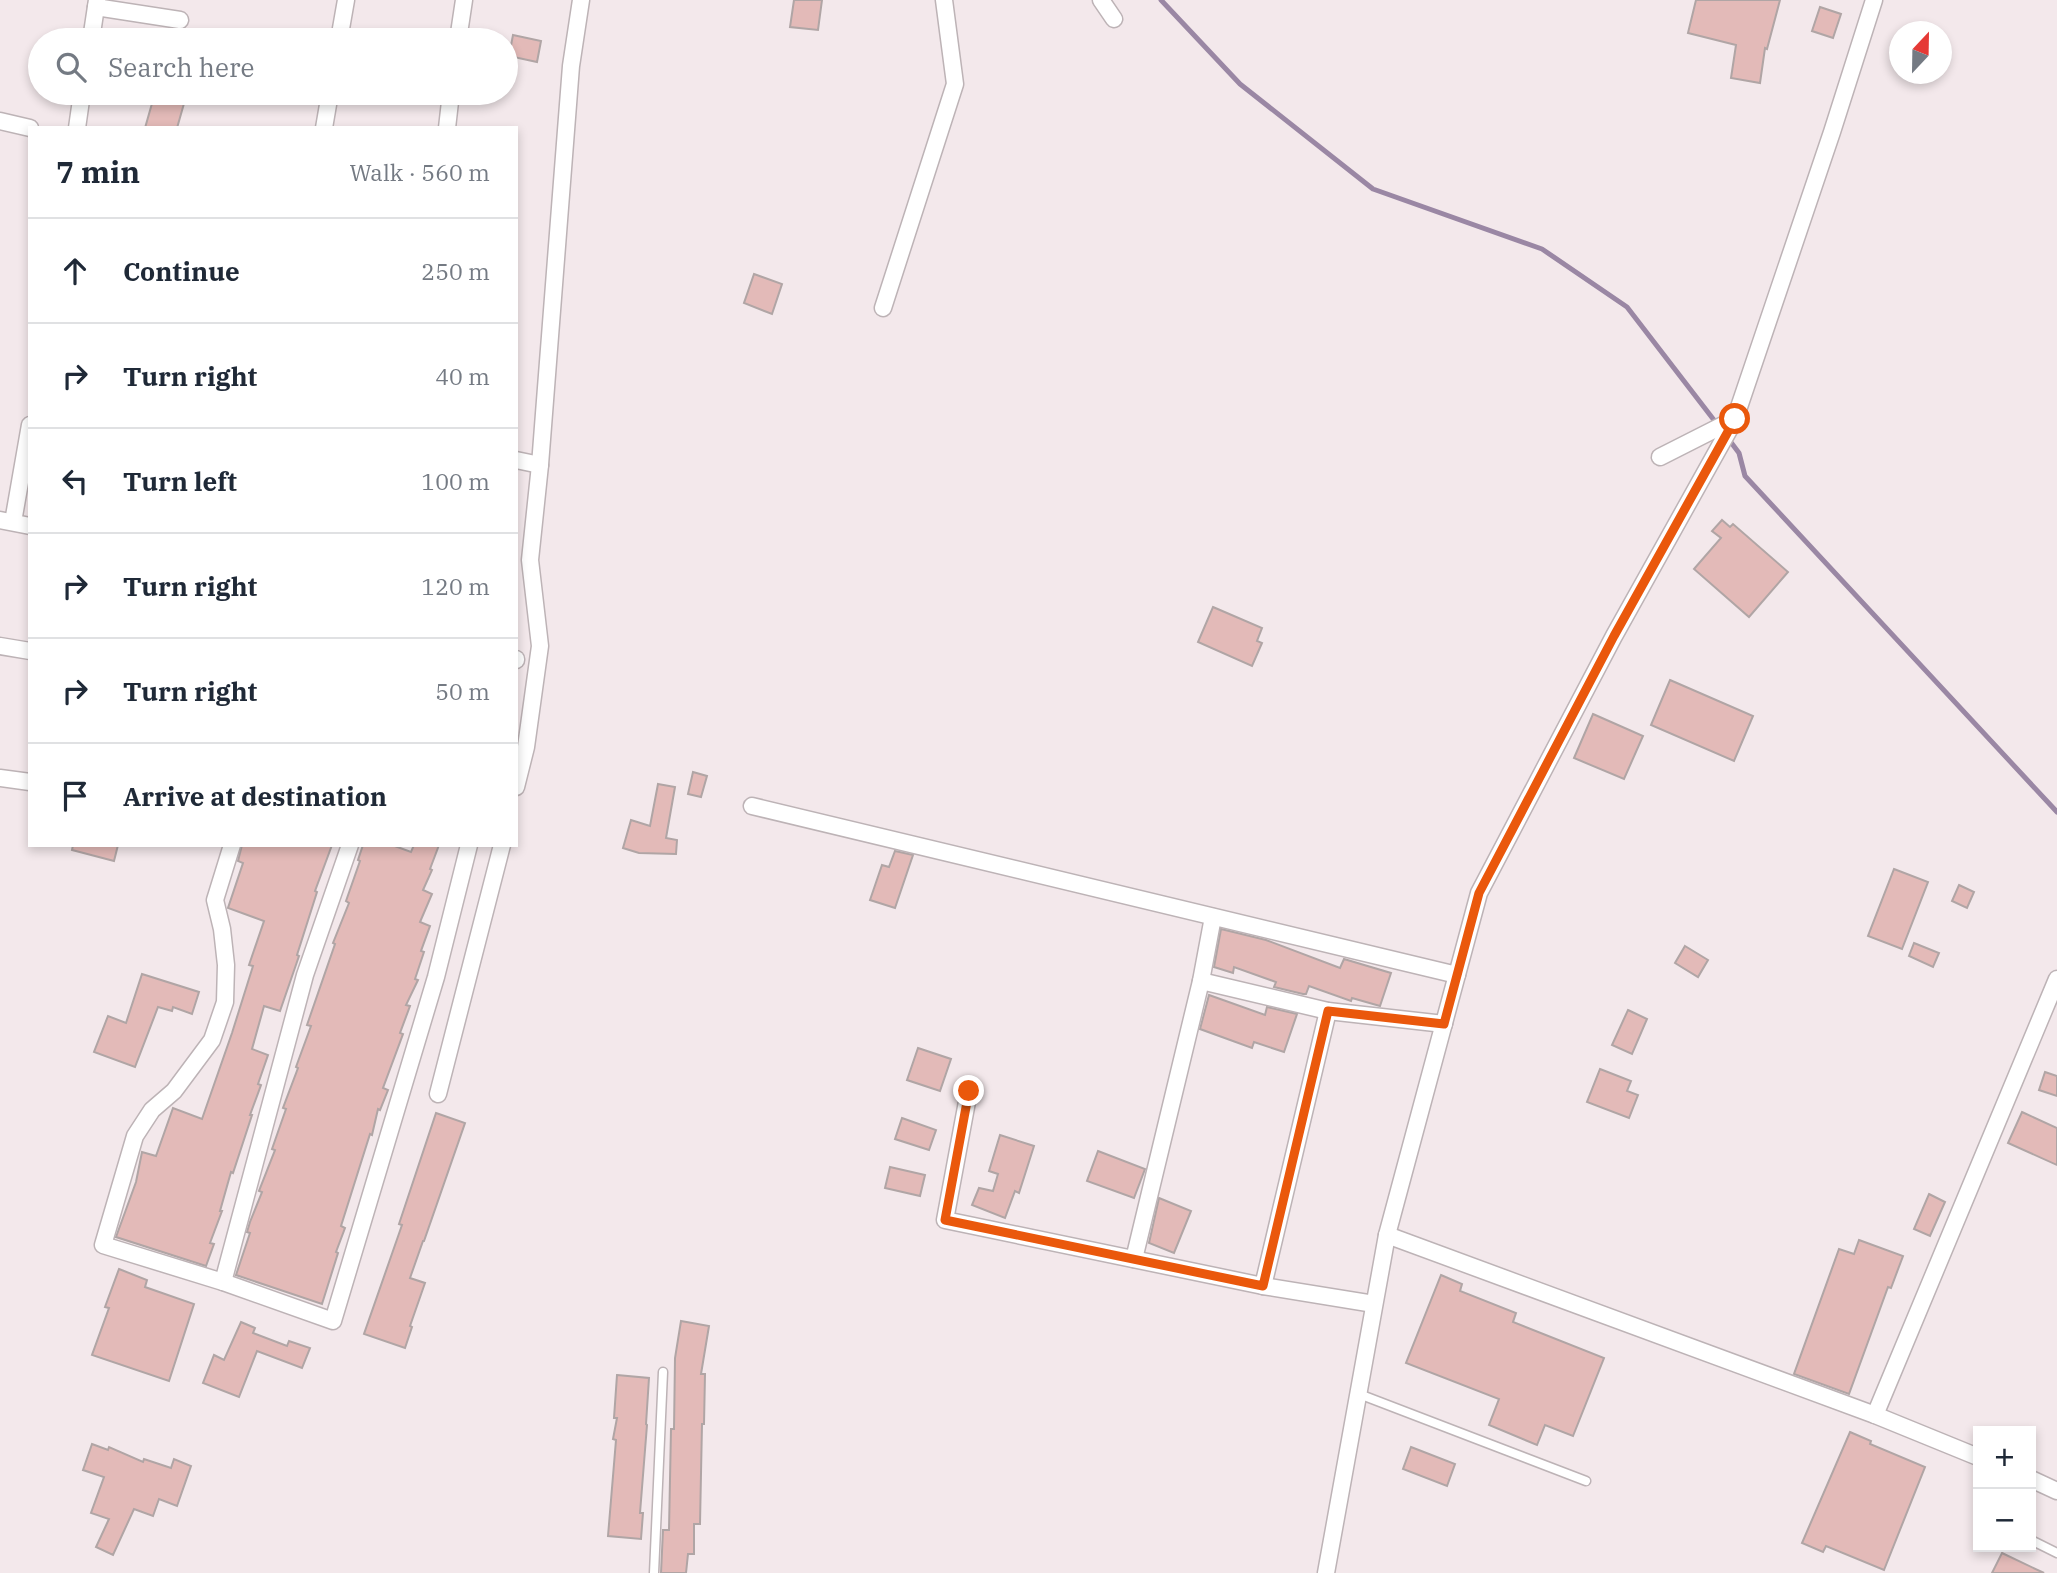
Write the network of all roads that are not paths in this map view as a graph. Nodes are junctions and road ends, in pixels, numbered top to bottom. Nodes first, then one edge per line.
1 (346, 0) edge
2 (464, 0) edge
3 (581, 0) edge
4 (944, 0) edge
5 (1101, 0) edge
6 (1874, 0) edge
7 (96, 3) edge
8 (1114, 19) dead end
9 (180, 20) dead end
10 (93, 28) edge
11 (341, 28) edge
12 (460, 28) edge
13 (80, 105) edge
14 (328, 105) edge
15 (450, 105) edge
16 (0, 121) edge
17 (77, 126) edge
18 (324, 126) edge
19 (447, 126) edge
20 (28, 128) edge
21 (883, 308) dead end
22 (1734, 420) junction
23 (28, 433) edge
24 (1660, 457) dead end
25 (518, 460) edge
26 (540, 464) junction
27 (6, 521) edge
28 (28, 526) edge
29 (0, 646) edge
30 (28, 651) edge
31 (0, 778) edge
32 (518, 779) edge
33 (28, 782) edge
34 (752, 806) dead end
35 (231, 847) edge
36 (349, 847) edge
37 (468, 847) edge
38 (501, 847) edge
39 (1213, 917) junction
40 (1457, 975) junction
41 (2057, 979) edge
42 (1201, 981) junction
43 (1328, 1011) junction
44 (1444, 1024) junction
45 (969, 1091) dead end
46 (438, 1094) dead end
47 (1387, 1235) junction
48 (1134, 1259) junction
49 (223, 1282) junction
50 (1263, 1286) junction
51 (1374, 1304) junction
52 (663, 1372) dead end
53 (1359, 1394) junction
54 (1875, 1415) junction
55 (1973, 1456) edge
56 (1586, 1481) dead end
57 (2036, 1481) edge
58 (2057, 1490) edge
59 (2036, 1543) edge
60 (2057, 1553) edge
61 (654, 1573) edge
62 (1326, 1573) edge

1 - 11 street
2 - 12 street
3 - 26 street
4 - 21 street
5 - 8 street
6 - 22 street
7 - 9 street
7 - 10 street
13 - 17 street
14 - 18 street
15 - 19 street
16 - 20 street
22 - 24 street
22 - 40 street
23 - 27 street
25 - 26 street
26 - 32 street
27 - 28 street
29 - 30 street
31 - 33 street
34 - 39 street
35 - 49 street
36 - 49 street
37 - 49 street
38 - 46 street
39 - 40 street
39 - 42 street
40 - 44 street
41 - 54 street
42 - 43 street
42 - 48 street
43 - 44 street
43 - 50 street
44 - 47 street
45 - 48 street
47 - 51 street
47 - 54 street
48 - 50 street
50 - 51 street
51 - 53 street
52 - 61 lane
53 - 56 lane
53 - 62 street
54 - 55 street
57 - 58 street
59 - 60 lane

